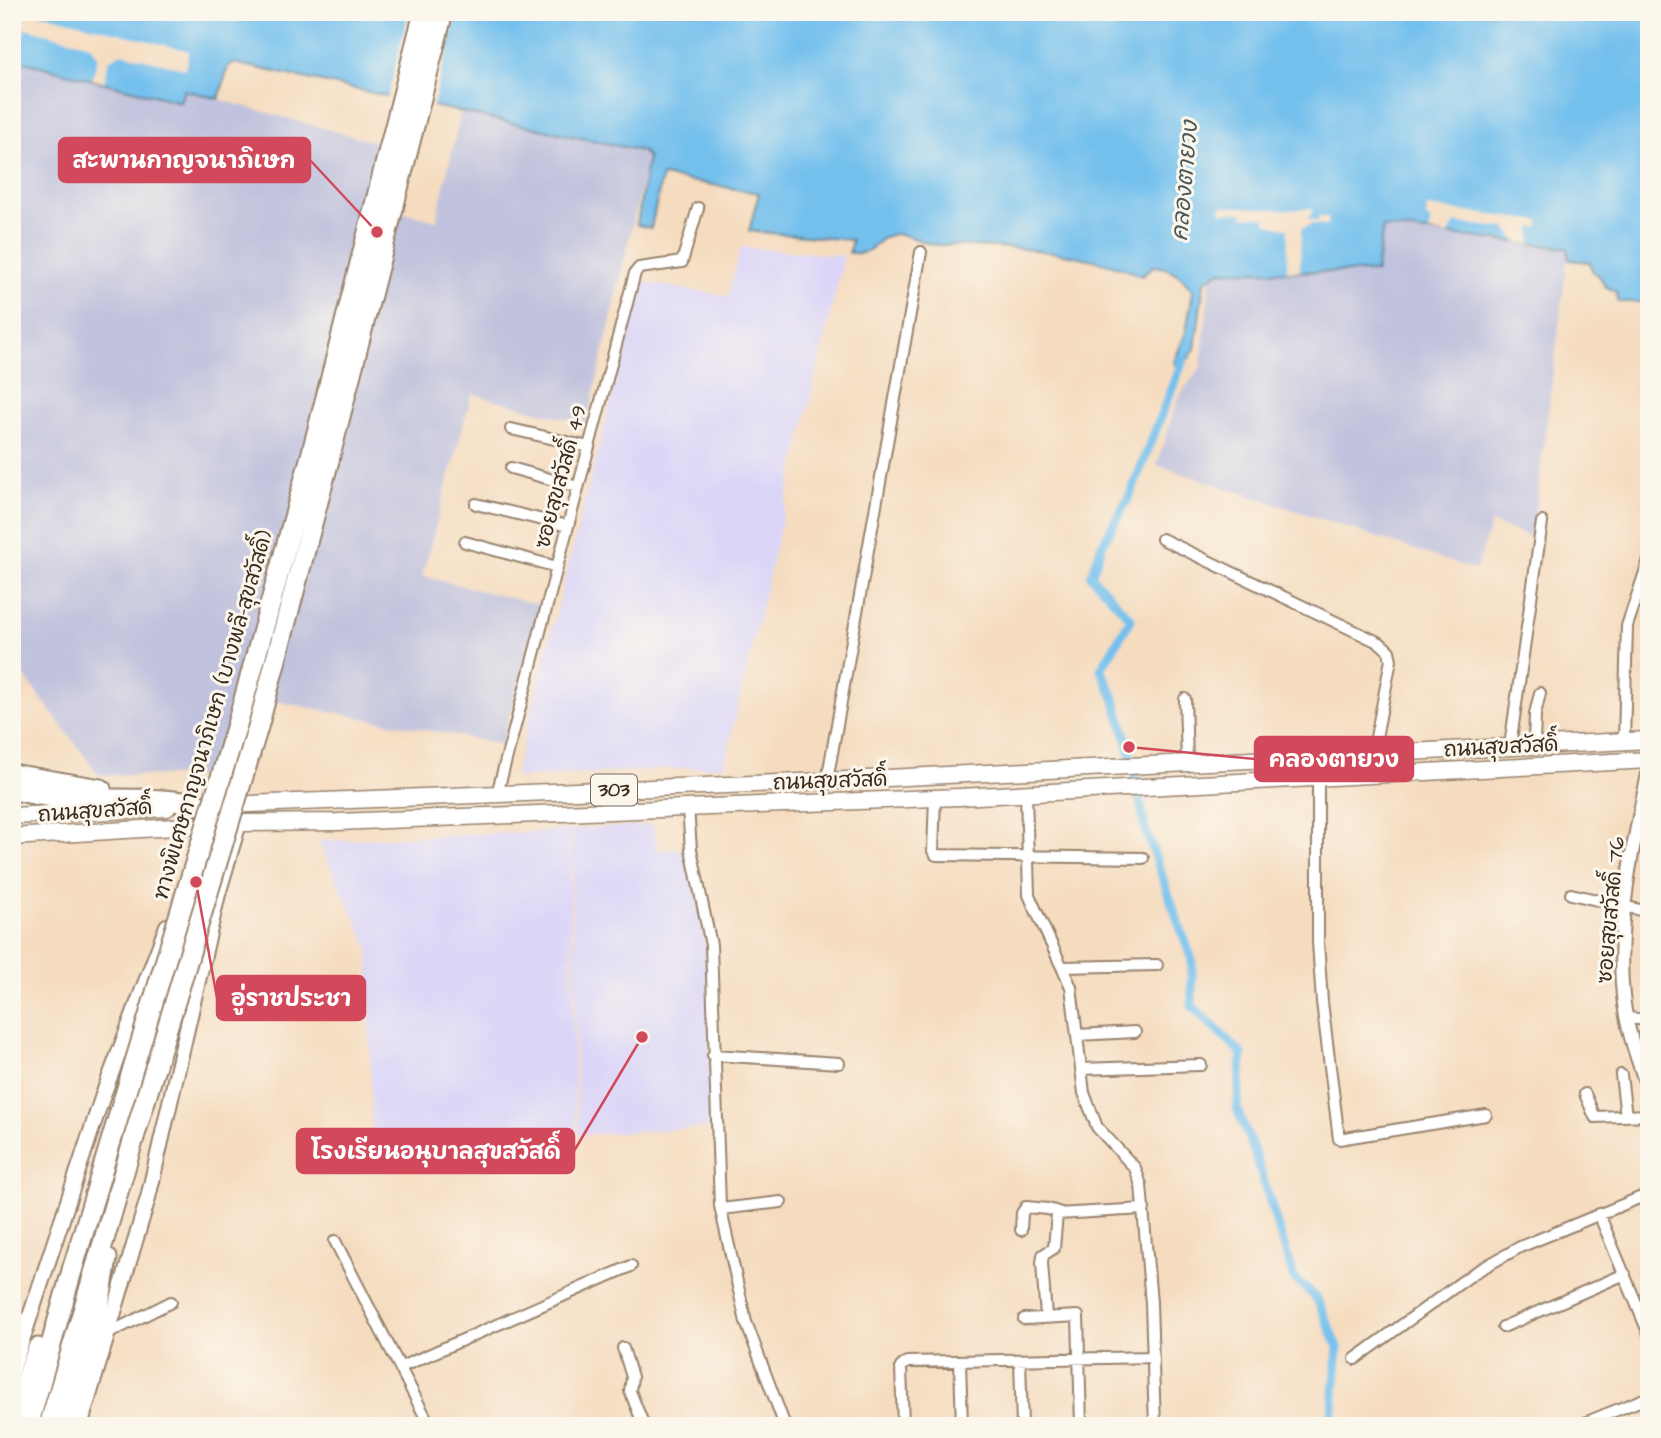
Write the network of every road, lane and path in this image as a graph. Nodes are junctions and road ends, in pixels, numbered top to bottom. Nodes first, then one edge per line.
1 (424, 12) edge
2 (443, 12) edge
3 (698, 208) dead end
4 (920, 252) dead end
5 (511, 429) dead end
6 (589, 447) junction
7 (511, 468) dead end
8 (578, 487) junction
9 (476, 504) dead end
10 (1542, 522) dead end
11 (568, 526) junction
12 (1161, 539) dead end
13 (465, 542) dead end
14 (1649, 560) edge
15 (557, 567) junction
16 (1540, 693) dead end
17 (1185, 699) dead end
18 (1649, 740) edge
19 (1624, 741) junction
20 (1534, 744) junction
21 (1510, 746) junction
22 (1373, 753) junction
23 (1649, 760) edge
24 (1187, 762) junction
25 (1649, 770) edge
26 (1025, 771) junction
27 (12, 774) edge
28 (1318, 777) junction
29 (827, 781) junction
30 (12, 789) edge
31 (1026, 793) junction
32 (497, 794) junction
33 (935, 798) junction
34 (165, 799) junction
35 (204, 806) junction
36 (688, 807) junction
37 (12, 816) edge
38 (239, 823) junction
39 (198, 825) junction
40 (12, 837) edge
41 (1028, 857) junction
42 (1143, 858) dead end
43 (1571, 894) dead end
44 (1627, 909) junction
45 (1649, 912) edge
46 (1157, 965) dead end
47 (1063, 967) junction
48 (1627, 1018) junction
49 (1649, 1020) edge
50 (1135, 1032) dead end
51 (1077, 1035) junction
52 (713, 1055) junction
53 (839, 1063) dead end
54 (1201, 1065) dead end
55 (1081, 1069) junction
56 (1621, 1075) dead end
57 (1649, 1092) edge
58 (1585, 1094) dead end
59 (1486, 1115) dead end
60 (1649, 1115) edge
61 (1626, 1116) junction
62 (1649, 1194) edge
63 (781, 1202) dead end
64 (721, 1209) junction
65 (1144, 1209) junction
66 (111, 1212) junction
67 (1061, 1213) junction
68 (1599, 1214) junction
69 (1021, 1230) dead end
70 (335, 1241) dead end
71 (631, 1266) dead end
72 (73, 1267) junction
73 (1625, 1274) junction
74 (171, 1302) dead end
75 (1046, 1317) junction
76 (1024, 1320) dead end
77 (1503, 1327) dead end
78 (107, 1334) junction
79 (1649, 1334) edge
80 (623, 1348) dead end
81 (1079, 1357) junction
82 (1152, 1357) junction
83 (1355, 1359) dead end
84 (1020, 1360) junction
85 (960, 1362) junction
86 (401, 1367) junction
87 (12, 1371) edge
88 (1649, 1397) edge
89 (12, 1419) edge
90 (28, 1426) edge
91 (49, 1426) edge
92 (67, 1426) edge
93 (80, 1426) edge
94 (430, 1426) edge
95 (643, 1426) edge
96 (785, 1426) edge
97 (903, 1426) edge
98 (962, 1426) edge
99 (1022, 1426) edge
100 (1082, 1426) edge
101 (1155, 1426) edge
102 (1577, 1426) edge

1 - 72 highway, ทางพิเศษกาญจนาภิเษก (บางพลี-สุขสวัสดิ์), bridge
2 - 66 highway, ทางพิเศษกาญจนาภิเษก (บางพลี-สุขสวัสดิ์), bridge
3 - 6 street, ซอยสุขสวัสดิ์ 49
4 - 29 street
5 - 6 street
6 - 8 street, ซอยสุขสวัสดิ์ 49
7 - 8 street
8 - 11 street, ซอยสุขสวัสดิ์ 49
9 - 11 street
10 - 21 street
11 - 15 street, ซอยสุขสวัสดิ์ 49
12 - 22 street
13 - 15 street
14 - 19 street
15 - 32 street, ซอยสุขสวัสดิ์ 49
16 - 20 street
17 - 24 street
18 - 19 main road, ถนนสุขสวัสดิ์ / 303
19 - 20 main road, ถนนสุขสวัสดิ์ / 303
20 - 21 main road, ถนนสุขสวัสดิ์ / 303
21 - 22 main road, ถนนสุขสวัสดิ์ / 303
22 - 24 main road, ถนนสุขสวัสดิ์ / 303
23 - 28 main road, ถนนสุขสวัสดิ์ / 303
24 - 26 main road, ถนนสุขสวัสดิ์ / 303
25 - 44 street, ซอยสุขสวัสดิ์ 76
26 - 29 main road, ถนนสุขสวัสดิ์ / 303
26 - 31 main road
27 - 34 highway
28 - 31 main road, ถนนสุขสวัสดิ์ / 303
28 - 59 street
29 - 32 main road, ถนนสุขสวัสดิ์ / 303
30 - 34 highway
31 - 33 main road, ถนนสุขสวัสดิ์ / 303
31 - 41 street
32 - 35 main road, ถนนสุขสวัสดิ์ / 303
33 - 36 main road, ถนนสุขสวัสดิ์ / 303
33 - 41 street
34 - 35 highway
35 - 37 main road, ถนนสุขสวัสดิ์ / 303
35 - 39 main road
36 - 38 main road, ถนนสุขสวัสดิ์ / 303
36 - 52 street
38 - 39 main road, ถนนสุขสวัสดิ์ / 303
38 - 78 main road
39 - 40 main road, ถนนสุขสวัสดิ์ / 303
39 - 87 main road
41 - 42 street
41 - 47 street
43 - 44 street
44 - 45 street
44 - 48 street, ซอยสุขสวัสดิ์ 76
46 - 47 street
47 - 51 street
48 - 49 street
48 - 57 street, ซอยสุขสวัสดิ์ 76
50 - 51 street
51 - 55 street
52 - 53 street
52 - 64 street
54 - 55 street
55 - 65 street
56 - 61 street
58 - 61 street
60 - 61 street
62 - 68 street
63 - 64 street
64 - 96 street
65 - 67 street
65 - 82 street
66 - 91 highway, ทางพิเศษกาญจนาภิเษก (บางพลี-สุขสวัสดิ์)
66 - 92 highway
67 - 69 street
67 - 75 street
68 - 73 street
68 - 83 street
70 - 86 street
71 - 86 street
72 - 89 highway
72 - 90 highway, ทางพิเศษกาญจนาภิเษก (บางพลี-สุขสวัสดิ์)
73 - 77 street
73 - 79 street
74 - 78 street
75 - 76 street
75 - 81 street
78 - 93 main road
80 - 95 street
81 - 82 street
81 - 84 street
81 - 100 street
82 - 101 street
84 - 85 street
84 - 99 street
85 - 97 street
85 - 98 street
86 - 94 street
88 - 102 street

